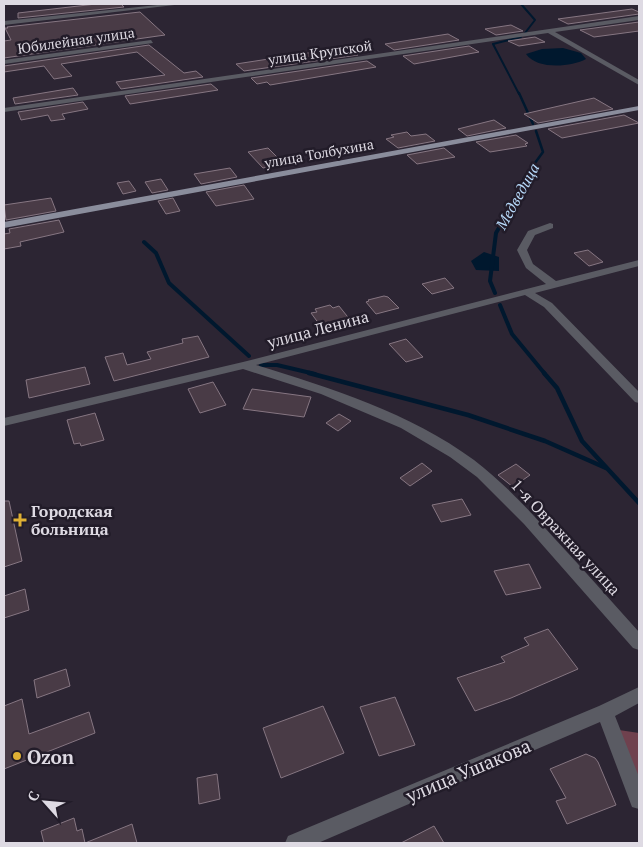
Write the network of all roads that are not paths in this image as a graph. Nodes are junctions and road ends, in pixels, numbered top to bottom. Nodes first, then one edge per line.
1 (180, 4) edge
2 (639, 18) edge
3 (4, 23) edge
4 (549, 31) junction
5 (151, 42) dead end
6 (4, 62) edge
7 (639, 83) edge
8 (639, 108) edge
9 (4, 110) edge
10 (4, 225) edge
11 (550, 226) dead end
12 (639, 263) edge
13 (554, 284) junction
14 (525, 292) junction
15 (243, 365) junction
16 (639, 399) edge
17 (4, 422) edge
18 (639, 643) edge
19 (639, 695) edge
20 (605, 712) junction
21 (639, 800) edge
22 (295, 843) edge

1 - 3 street
2 - 4 street, улица Крупской
4 - 7 street
4 - 9 street, улица Крупской
5 - 6 street, Юбилейная улица
8 - 10 main road, улица Толбухина
11 - 13 street
12 - 13 street, улица Ленина
13 - 14 street, улица Ленина
14 - 15 street, улица Ленина
14 - 16 street
15 - 17 street, улица Ленина
15 - 18 street, 1-я Овражная улица
19 - 20 street, улица Ушакова
20 - 21 street
20 - 22 street, улица Ушакова

